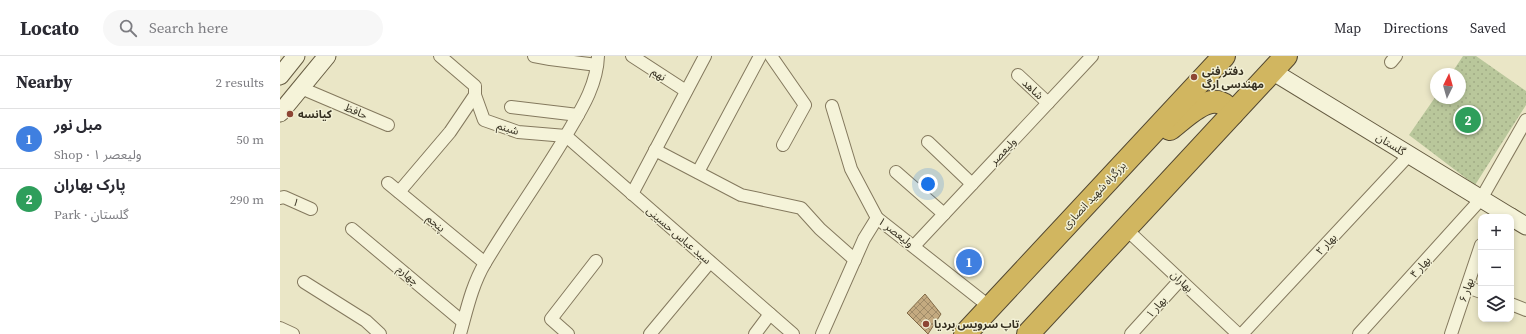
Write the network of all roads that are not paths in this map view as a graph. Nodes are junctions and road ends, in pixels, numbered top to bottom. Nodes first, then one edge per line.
1 (296, 56) edge
2 (327, 56) edge
3 (440, 56) edge
4 (534, 56) edge
5 (632, 56) edge
6 (704, 56) edge
7 (760, 56) edge
8 (771, 56) edge
9 (1092, 56) edge
10 (1224, 56) edge
11 (598, 60) edge
12 (1279, 63) edge
13 (1018, 75) dead end
14 (280, 76) edge
15 (301, 88) junction
16 (686, 91) junction
17 (476, 95) junction
18 (1048, 103) junction
19 (832, 106) dead end
20 (511, 107) dead end
21 (280, 113) edge
22 (1232, 114) junction
23 (578, 115) junction
24 (1526, 120) edge
25 (388, 125) dead end
26 (566, 136) junction
27 (928, 142) dead end
28 (783, 145) dead end
29 (655, 150) junction
30 (1409, 155) junction
31 (1117, 171) junction
32 (698, 172) junction
33 (896, 172) dead end
34 (388, 183) dead end
35 (972, 184) junction
36 (399, 192) junction
37 (632, 194) junction
38 (280, 198) edge
39 (1489, 208) edge
40 (311, 209) dead end
41 (944, 214) junction
42 (1504, 214) edge
43 (877, 218) junction
44 (1514, 219) edge
45 (1526, 226) edge
46 (352, 229) dead end
47 (1126, 229) junction
48 (914, 246) junction
49 (1479, 250) edge
50 (855, 260) junction
51 (596, 261) dead end
52 (710, 262) junction
53 (485, 263) junction
54 (1180, 280) junction
55 (304, 282) dead end
56 (1466, 287) junction
57 (1478, 291) edge
58 (1514, 305) edge
59 (990, 307) junction
60 (1526, 310) edge
61 (770, 314) junction
62 (463, 322) junction
63 (280, 328) edge
64 (293, 334) edge
65 (380, 334) edge
66 (460, 334) edge
67 (568, 334) edge
68 (650, 334) edge
69 (755, 334) edge
70 (793, 334) edge
71 (822, 334) edge
72 (965, 334) edge
73 (1028, 334) edge
74 (1131, 334) edge
75 (1238, 334) edge
76 (1242, 334) edge
77 (1359, 334) edge
78 (1451, 334) edge

1 - 14 main road
2 - 15 main road
3 - 17 street, شبنم
4 - 11 street
5 - 16 street, نهم
6 - 16 street
7 - 32 street
8 - 28 street
9 - 18 street, ولیعصر
10 - 31 highway, بزرگراه شهید انصاری
11 - 23 street
12 - 22 highway
12 - 30 main road, گلستان
13 - 18 street, شاهد
15 - 21 main road
15 - 25 street, حافظ
16 - 29 street
17 - 26 street, شبنم
17 - 36 street
18 - 35 street, ولیعصر
19 - 43 street, ولیعصر ۱
20 - 23 street
22 - 31 highway
22 - 47 highway
23 - 26 street
24 - 39 street, بهار ۴
26 - 37 street, سید عباس حسینی
26 - 53 street
27 - 35 street
29 - 32 street
29 - 37 street
30 - 39 main road, گلستان
30 - 76 street, بهار ۲
31 - 59 highway, بزرگراه شهید انصاری
32 - 50 street
33 - 41 street
34 - 36 street, پنجم
35 - 41 street, ولیعصر
36 - 53 street, پنجم
37 - 52 street, سید عباس حسینی
38 - 40 street, ۱
39 - 42 main road, گلستان
39 - 77 street, بهار ۴
41 - 48 street, ولیعصر
43 - 48 street, ولیعصر ۱
43 - 50 street
44 - 45 main road, گلستان
46 - 62 street, چهارم
47 - 54 street, بهاران
47 - 73 highway
48 - 59 street, ولیعصر ۱
49 - 56 street, بهار ۶
50 - 71 street
51 - 67 street
52 - 61 street, سید عباس حسینی
52 - 68 street
53 - 62 street
54 - 74 street, بهار ۱
54 - 75 street, بهاران
55 - 65 street
56 - 57 street
56 - 78 street, بهار ۶
58 - 60 street
59 - 72 highway, بزرگراه شهید انصاری
61 - 69 street
61 - 70 street, سید عباس حسینی
62 - 66 street
63 - 64 street

